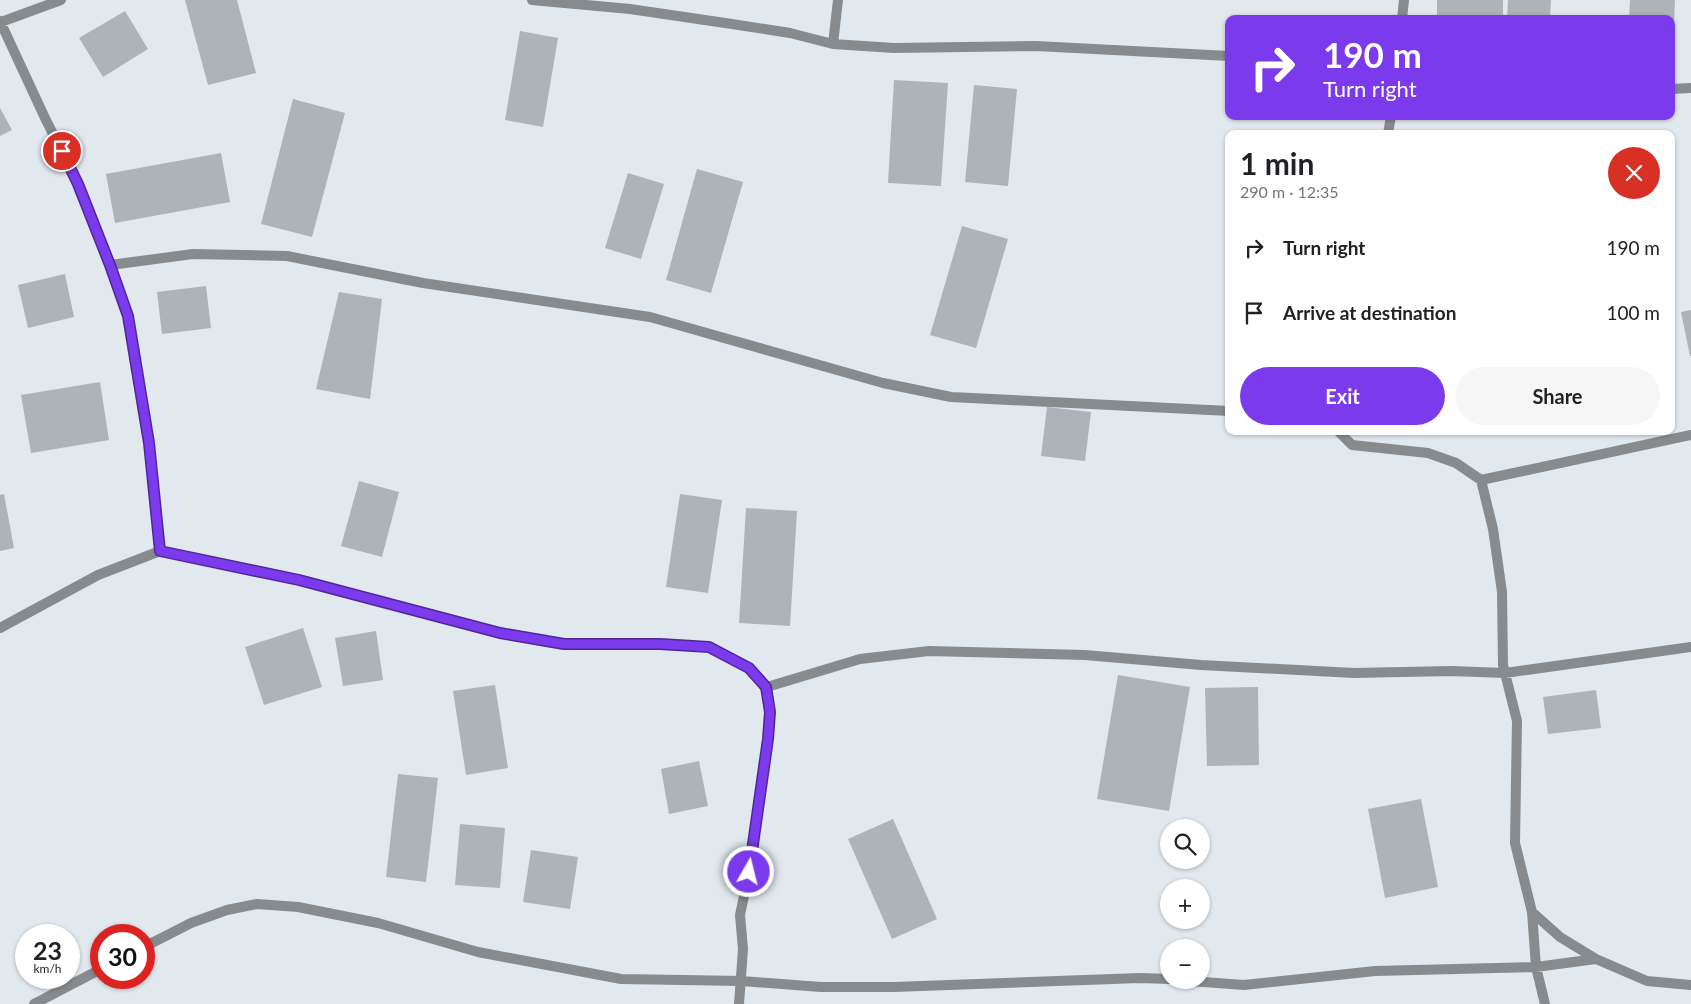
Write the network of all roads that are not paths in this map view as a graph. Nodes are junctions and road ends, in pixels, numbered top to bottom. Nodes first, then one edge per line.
1 (61, 0) edge
2 (532, 0) edge
3 (838, 0) edge
4 (1404, 0) edge
5 (629, 5) edge
6 (1402, 15) edge
7 (0, 21) edge
8 (833, 44) junction
9 (1225, 56) edge
10 (1691, 88) edge
11 (1675, 89) edge
12 (110, 265) junction
13 (1225, 412) edge
14 (1342, 435) edge
15 (1691, 435) edge
16 (1481, 480) junction
17 (160, 551) junction
18 (0, 628) edge
19 (1691, 647) edge
20 (1505, 673) junction
21 (766, 687) junction
22 (1532, 912) junction
23 (155, 941) edge
24 (1596, 959) junction
25 (1536, 967) junction
26 (90, 975) edge
27 (1160, 979) edge
28 (742, 982) junction
29 (1210, 982) edge
30 (1691, 985) edge
31 (34, 1004) edge
32 (740, 1004) edge
33 (1545, 1004) edge

1 - 7 street
2 - 5 street
3 - 8 street
4 - 6 street
5 - 8 street
7 - 12 street
8 - 9 street
10 - 11 street
12 - 13 street
12 - 17 street
14 - 16 street
15 - 16 street
16 - 20 street
17 - 18 street
17 - 21 street
19 - 20 street
20 - 21 street
20 - 22 street
21 - 28 street
22 - 24 street
22 - 25 street
23 - 28 street
24 - 25 street
24 - 30 street
25 - 29 street
25 - 33 street
26 - 31 street
27 - 28 street
28 - 32 street

